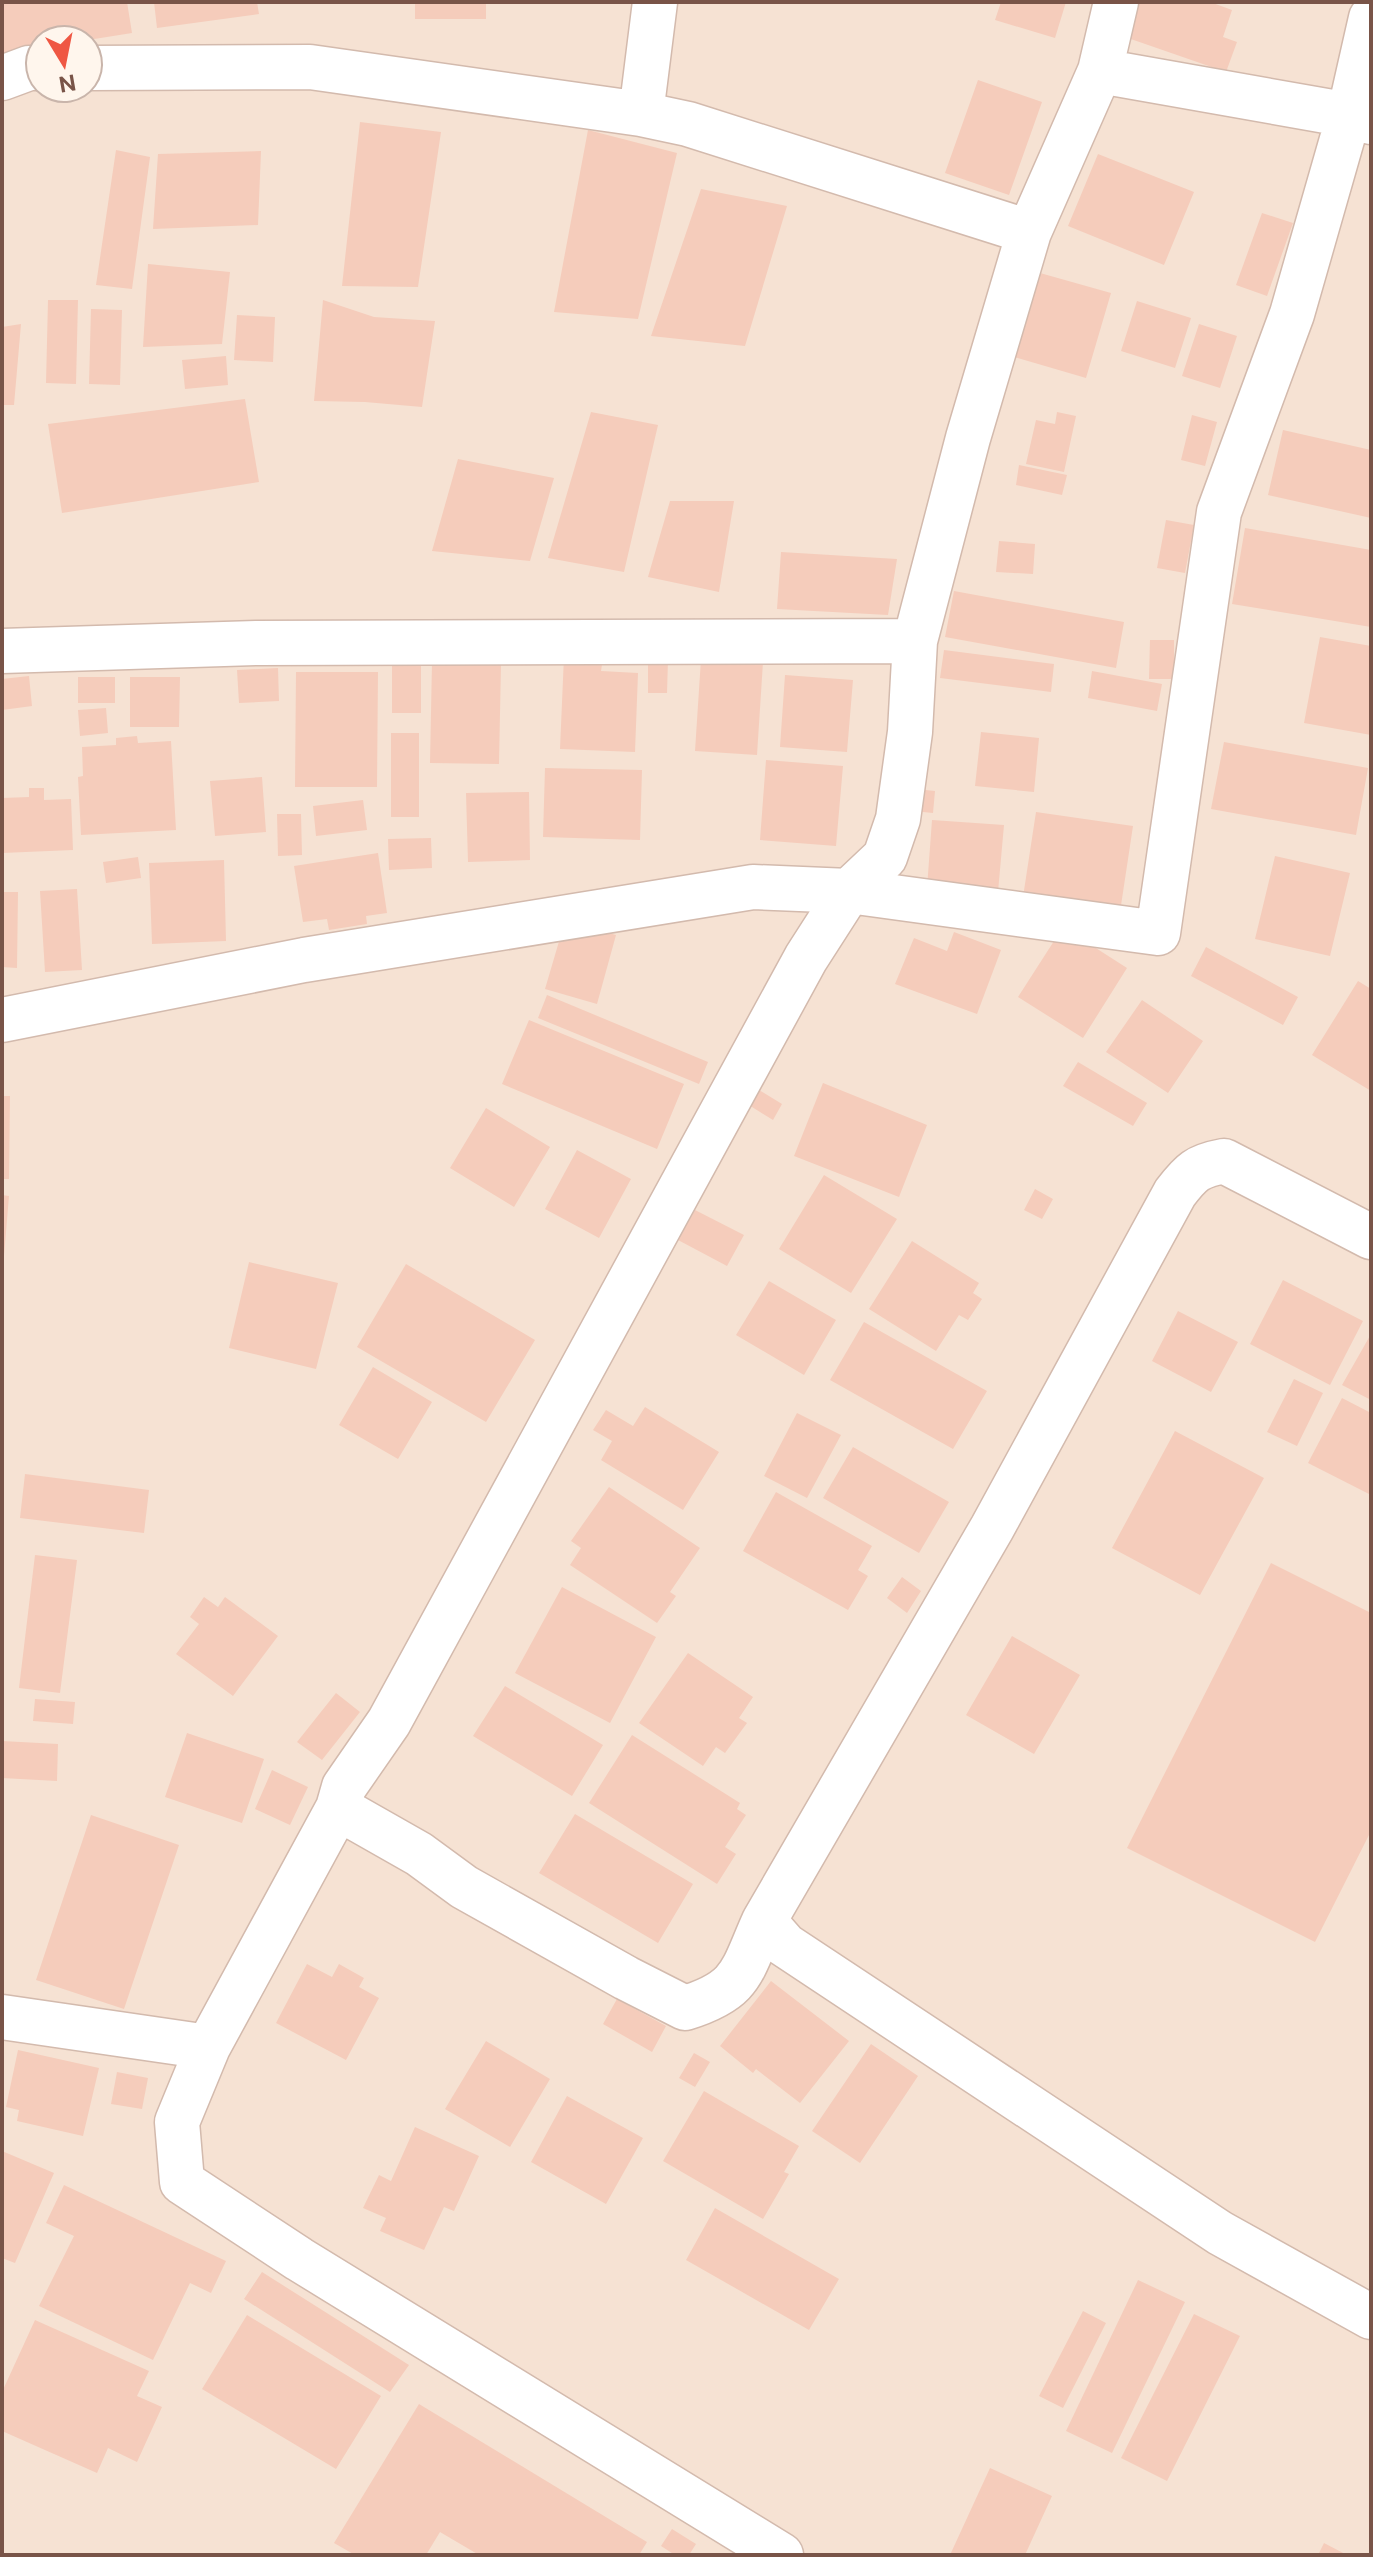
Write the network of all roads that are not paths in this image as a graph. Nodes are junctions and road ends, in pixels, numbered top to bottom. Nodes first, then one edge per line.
1 (655, 2) edge
2 (1116, 2) edge
3 (1371, 18) edge
4 (104, 68) edge
5 (24, 70) edge
6 (1100, 71) junction
7 (2, 78) edge
8 (641, 114) junction
9 (1360, 119) edge
10 (1029, 232) junction
11 (915, 641) junction
12 (2, 651) edge
13 (849, 891) junction
14 (2, 1020) edge
15 (1371, 1237) edge
16 (338, 1808) junction
17 (764, 1921) junction
18 (2, 2017) edge
19 (208, 2047) junction
20 (1371, 2317) edge
21 (781, 2555) edge

1 - 8 street
2 - 6 street
3 - 9 street
4 - 8 street
5 - 7 street
6 - 9 street
6 - 10 street
8 - 10 street
9 - 13 street
10 - 11 street
11 - 12 street
11 - 13 street
13 - 14 street
13 - 16 street
15 - 17 street
16 - 17 street
16 - 19 street
17 - 20 street
18 - 19 street
19 - 21 street

